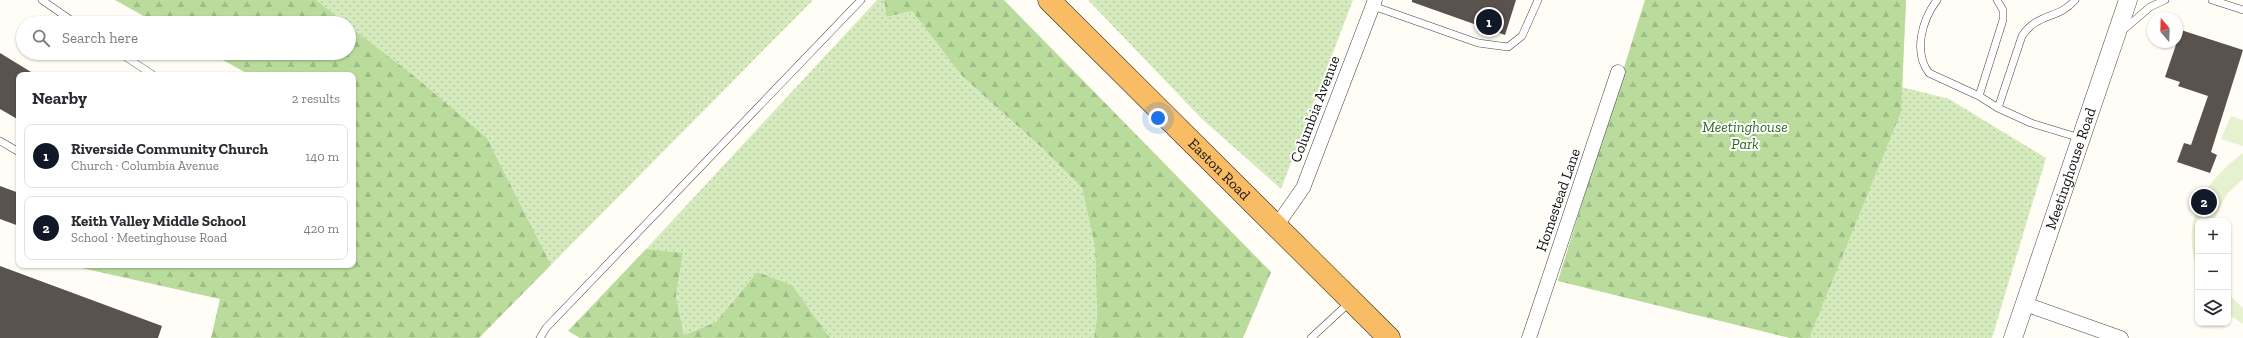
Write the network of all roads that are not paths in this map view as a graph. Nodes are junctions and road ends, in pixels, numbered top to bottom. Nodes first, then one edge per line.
1 (42, 0) edge
2 (861, 0) edge
3 (1049, 0) edge
4 (1538, 0) edge
5 (1937, 0) edge
6 (1997, 0) edge
7 (2075, 0) edge
8 (2128, 0) edge
9 (2166, 0) edge
10 (2212, 0) edge
11 (1374, 3) edge
12 (2243, 10) edge
13 (65, 16) edge
14 (2117, 35) junction
15 (130, 60) edge
16 (148, 72) edge
17 (1618, 72) dead end
18 (1980, 96) junction
19 (1998, 108) junction
20 (2080, 138) junction
21 (0, 141) edge
22 (16, 150) edge
23 (1277, 225) junction
24 (1351, 300) junction
25 (2025, 304) junction
26 (540, 338) edge
27 (1311, 338) edge
28 (1389, 338) edge
29 (1529, 338) edge
30 (2013, 338) edge
31 (2121, 338) edge

1 - 13 lane
2 - 26 lane
3 - 23 highway, Easton Road
4 - 11 lane
5 - 18 lane
6 - 18 lane
7 - 19 lane
8 - 14 street, Meetinghouse Road
9 - 14 lane
10 - 12 lane
11 - 23 street, Columbia Avenue
14 - 20 street, Meetinghouse Road
15 - 16 lane
17 - 29 street, Homestead Lane
18 - 19 lane
19 - 20 lane
20 - 25 street, Meetinghouse Road
21 - 22 lane
23 - 24 highway, Easton Road
24 - 27 lane
24 - 28 highway, Easton Road
25 - 30 street, Meetinghouse Road
25 - 31 street

